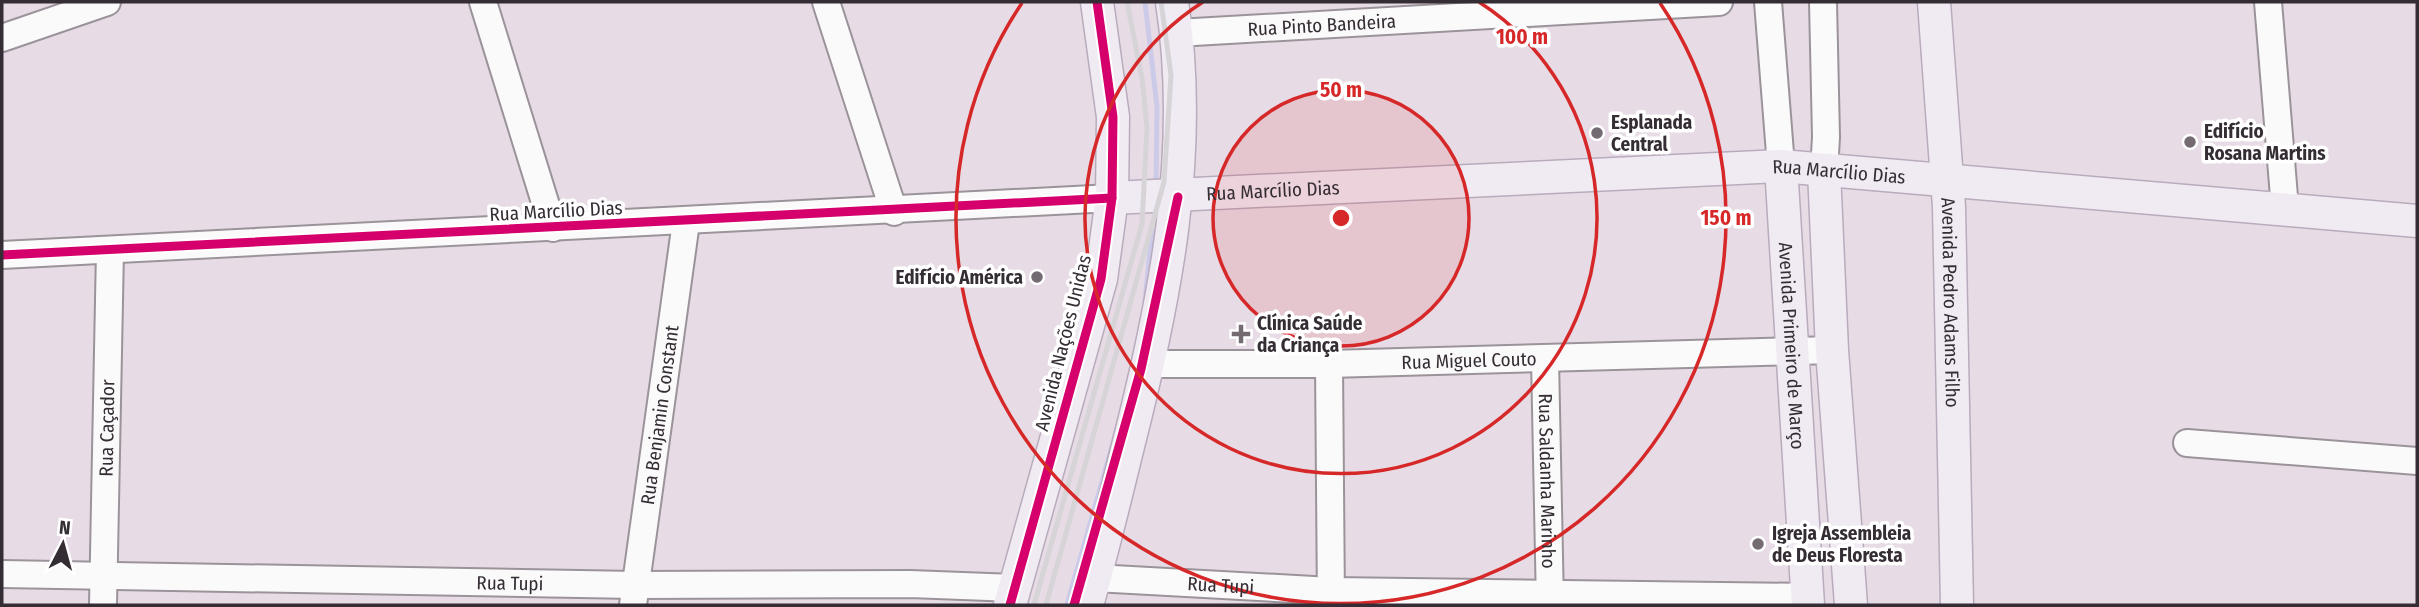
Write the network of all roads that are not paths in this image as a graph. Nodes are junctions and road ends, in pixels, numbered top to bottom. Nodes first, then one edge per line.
1 (107, 2) edge
2 (483, 2) edge
3 (826, 2) edge
4 (1097, 2) edge
5 (1172, 2) edge
6 (1719, 2) edge
7 (1768, 2) edge
8 (1823, 2) edge
9 (1934, 2) edge
10 (2268, 2) edge
11 (1177, 33) junction
12 (2, 38) edge
13 (1781, 166) junction
14 (1824, 171) junction
15 (1947, 182) junction
16 (1178, 197) junction
17 (1112, 198) junction
18 (2285, 209) junction
19 (894, 212) junction
20 (2417, 220) edge
21 (686, 222) junction
22 (553, 228) junction
23 (110, 250) junction
24 (2, 255) edge
25 (1832, 351) junction
26 (1790, 352) junction
27 (1545, 359) junction
28 (1149, 364) junction
29 (1329, 364) junction
30 (2187, 443) dead end
31 (2417, 461) edge
32 (2, 574) edge
33 (104, 575) junction
34 (1091, 592) edge
35 (358, 593) edge
36 (635, 595) edge
37 (1013, 597) edge
38 (1331, 598) edge
39 (1550, 599) edge
40 (1808, 601) edge
41 (103, 605) edge
42 (1851, 605) edge
43 (1957, 605) edge

1 - 12 street
2 - 22 street
3 - 19 street
4 - 17 main road, Avenida Nações Unidas
5 - 11 main road
6 - 11 street, Rua Pinto Bandeira
7 - 13 street, Avenida Primeiro de Março
8 - 14 street
9 - 15 main road, Avenida Pedro Adams Filho
10 - 18 street
11 - 16 main road
13 - 14 main road, Rua Marcílio Dias
13 - 16 main road, Rua Marcílio Dias
13 - 26 main road, Avenida Primeiro de Março
14 - 15 main road, Rua Marcílio Dias
14 - 25 main road
15 - 18 main road, Rua Marcílio Dias
15 - 43 main road, Avenida Pedro Adams Filho
16 - 17 main road, Rua Marcílio Dias
16 - 28 main road
17 - 19 street, Rua Marcílio Dias
17 - 37 main road, Avenida Nações Unidas
18 - 20 main road, Rua Marcílio Dias
19 - 21 street, Rua Marcílio Dias
21 - 22 street, Rua Marcílio Dias
21 - 36 street, Rua Benjamin Constant
22 - 23 street, Rua Marcílio Dias
23 - 24 street, Rua Marcílio Dias
23 - 33 street, Rua Caçador
25 - 26 street, Rua Miguel Couto
25 - 42 main road
26 - 27 street, Rua Miguel Couto
26 - 40 main road, Avenida Primeiro de Março
27 - 29 street, Rua Miguel Couto
27 - 39 street, Rua Saldanha Marinho
28 - 29 street, Rua Miguel Couto
28 - 34 main road
29 - 38 street
30 - 31 street
32 - 33 street, Rua Tupi
33 - 35 street, Rua Tupi
33 - 41 street, Rua Caçador
34 - 38 street, Rua Tupi
35 - 36 street, Rua Tupi
36 - 37 street, Rua Tupi
38 - 39 street, Rua Tupi
39 - 40 street, Rua Tupi

